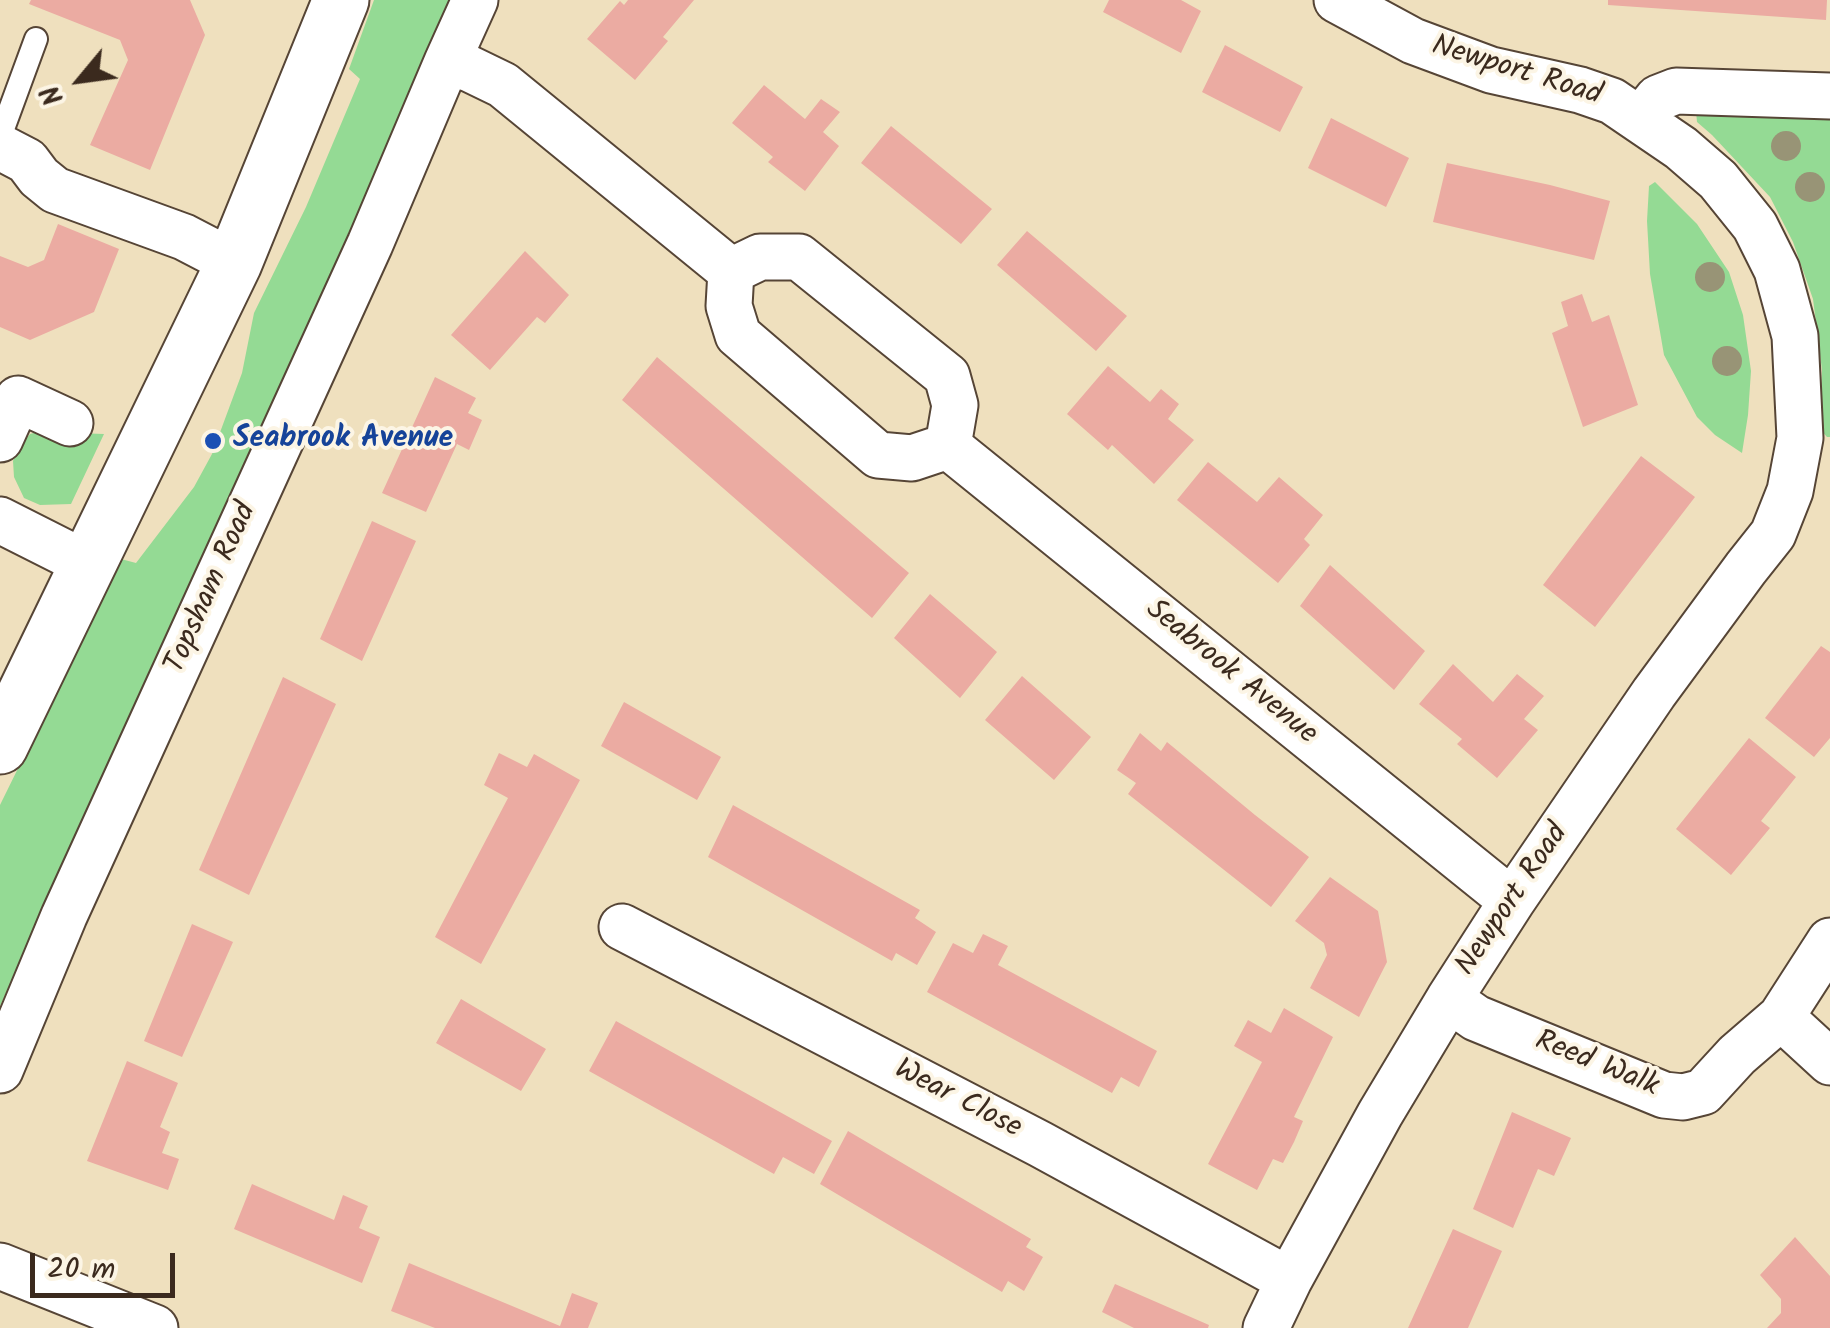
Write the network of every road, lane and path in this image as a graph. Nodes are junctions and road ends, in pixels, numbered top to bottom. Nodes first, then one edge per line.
1 (341, 0) edge
2 (476, 0) edge
3 (1338, 0) edge
4 (36, 39) dead end
5 (446, 62) junction
6 (1830, 96) edge
7 (1641, 119) junction
8 (0, 137) edge
9 (0, 147) edge
10 (234, 264) junction
11 (731, 271) junction
12 (70, 423) dead end
13 (0, 439) edge
14 (948, 446) junction
15 (1810, 484) edge
16 (0, 520) edge
17 (87, 564) junction
18 (0, 746) edge
19 (1512, 901) junction
20 (622, 927) dead end
21 (1830, 941) edge
22 (1449, 1000) junction
23 (1780, 1017) junction
24 (1830, 1062) edge
25 (0, 1070) edge
26 (0, 1266) edge
27 (1289, 1280) junction
28 (155, 1328) edge
29 (1266, 1328) edge

1 - 10 street
2 - 5 street, Topsham Road
3 - 7 street, Newport Road
4 - 8 lane
5 - 11 street
5 - 25 street, Topsham Road
6 - 7 street
7 - 15 street, Newport Road
9 - 10 street
10 - 17 street
11 - 14 street
11 - 14 street
12 - 13 street
14 - 19 street, Seabrook Avenue
15 - 19 street, Newport Road
16 - 17 street
17 - 18 street
19 - 22 street, Newport Road
20 - 27 street, Wear Close
21 - 23 street, Reed Walk
22 - 23 street, Reed Walk
22 - 27 street, Newport Road
23 - 24 street
26 - 28 street
27 - 29 street, Newport Road

